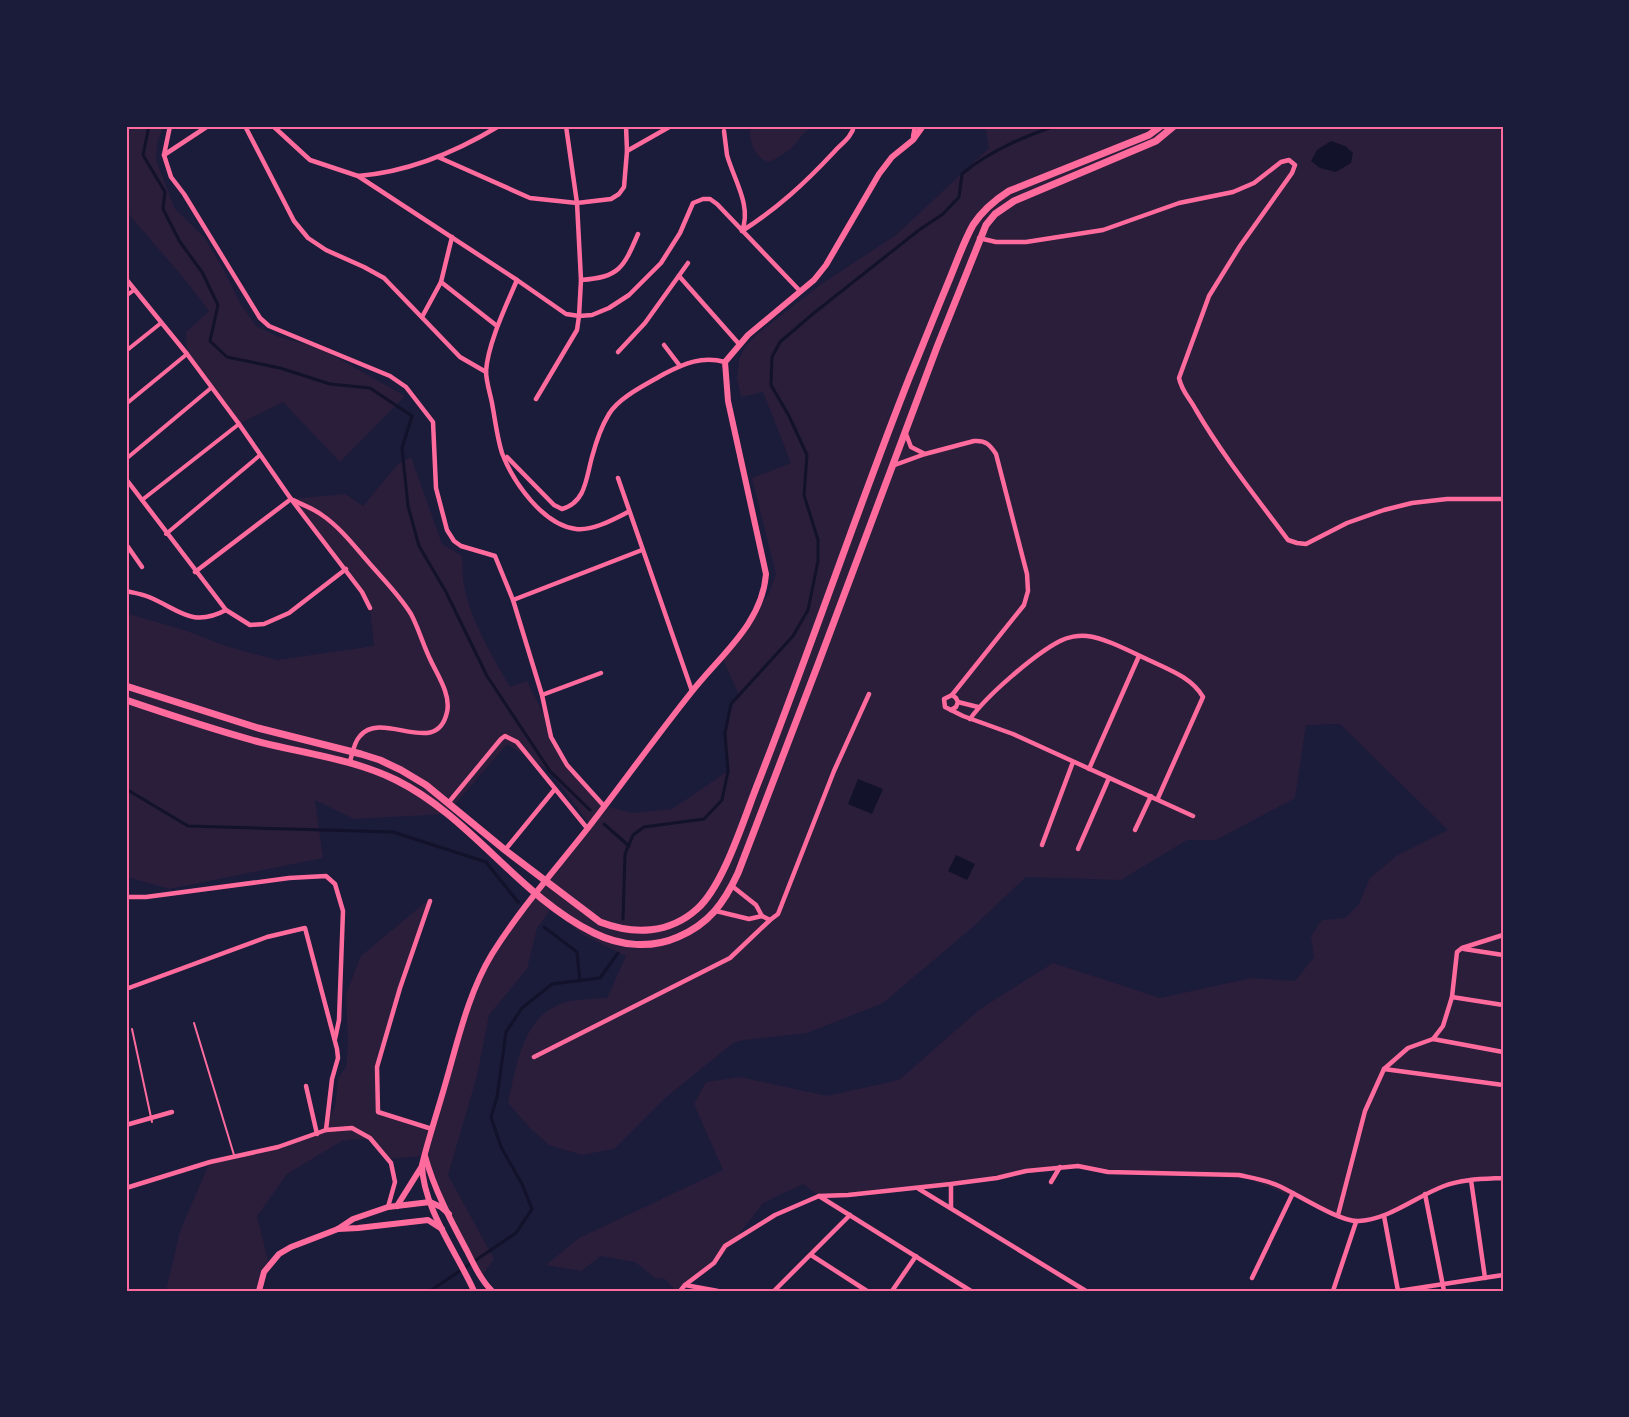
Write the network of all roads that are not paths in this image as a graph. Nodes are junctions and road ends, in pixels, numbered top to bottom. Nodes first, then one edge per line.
1 (170, 126) edge
2 (208, 126) edge
3 (245, 126) edge
4 (273, 126) edge
5 (499, 126) edge
6 (566, 126) edge
7 (626, 126) edge
8 (671, 126) edge
9 (915, 126) edge
10 (923, 126) edge
11 (1161, 126) edge
12 (1173, 126) edge
13 (853, 128) edge
14 (724, 131) dead end
15 (913, 140) junction
16 (627, 151) junction
17 (164, 155) junction
18 (438, 157) junction
19 (358, 176) junction
20 (577, 203) junction
21 (742, 231) junction
22 (638, 234) dead end
23 (452, 237) junction
24 (979, 238) junction
25 (688, 263) dead end
26 (679, 276) junction
27 (126, 279) edge
28 (517, 280) junction
29 (581, 280) junction
30 (441, 282) junction
31 (134, 290) junction
32 (800, 291) junction
33 (126, 296) edge
34 (579, 316) junction
35 (422, 317) junction
36 (161, 323) junction
37 (497, 326) junction
38 (740, 344) junction
39 (664, 345) dead end
40 (126, 351) edge
41 (618, 352) dead end
42 (187, 354) junction
43 (725, 362) junction
44 (680, 366) junction
45 (486, 372) junction
46 (211, 388) junction
47 (536, 399) dead end
48 (126, 404) edge
49 (239, 424) junction
50 (905, 432) junction
51 (502, 453) junction
52 (925, 454) junction
53 (259, 456) junction
54 (126, 459) edge
55 (892, 466) junction
56 (618, 478) dead end
57 (126, 479) edge
58 (291, 499) junction
59 (1503, 499) edge
60 (142, 500) junction
61 (628, 512) junction
62 (166, 534) junction
63 (126, 544) edge
64 (642, 550) junction
65 (142, 567) dead end
66 (346, 569) junction
67 (195, 572) junction
68 (126, 591) edge
69 (513, 600) junction
70 (370, 608) dead end
71 (226, 610) junction
72 (1139, 656) junction
73 (601, 673) dead end
74 (126, 686) edge
75 (692, 691) junction
76 (869, 694) dead end
77 (542, 695) junction
78 (952, 695) junction
79 (126, 700) edge
80 (958, 702) junction
81 (978, 707) junction
82 (951, 710) junction
83 (970, 718) junction
84 (353, 751) junction
85 (350, 762) junction
86 (1073, 762) junction
87 (1089, 769) junction
88 (1109, 778) junction
89 (555, 789) junction
90 (1151, 796) junction
91 (1158, 798) junction
92 (449, 802) junction
93 (604, 806) junction
94 (1193, 816) dead end
95 (587, 828) junction
96 (1135, 830) dead end
97 (1042, 845) dead end
98 (1078, 849) dead end
99 (505, 850) junction
100 (544, 881) junction
101 (732, 886) junction
102 (536, 892) junction
103 (126, 897) edge
104 (430, 901) dead end
105 (716, 911) junction
106 (762, 916) junction
107 (770, 920) junction
108 (1503, 935) edge
109 (1462, 948) junction
110 (1503, 955) edge
111 (126, 989) edge
112 (1452, 997) junction
113 (1503, 1005) edge
114 (194, 1023) dead end
115 (132, 1029) dead end
116 (1433, 1039) junction
117 (335, 1040) junction
118 (1503, 1052) edge
119 (534, 1057) dead end
120 (1384, 1069) junction
121 (1503, 1085) edge
122 (306, 1086) dead end
123 (172, 1112) dead end
124 (152, 1120) junction
125 (126, 1125) edge
126 (432, 1129) junction
127 (326, 1130) junction
128 (318, 1134) junction
129 (425, 1156) junction
130 (234, 1158) junction
131 (422, 1165) junction
132 (1060, 1167) junction
133 (1503, 1178) edge
134 (1471, 1180) junction
135 (1051, 1182) dead end
136 (951, 1184) junction
137 (126, 1188) edge
138 (918, 1188) junction
139 (1293, 1193) junction
140 (1425, 1194) junction
141 (819, 1196) junction
142 (430, 1202) junction
143 (397, 1206) junction
144 (388, 1207) junction
145 (951, 1208) junction
146 (449, 1215) junction
147 (850, 1215) junction
148 (1338, 1215) junction
149 (1384, 1216) junction
150 (1356, 1222) junction
151 (338, 1229) junction
152 (445, 1234) junction
153 (811, 1255) junction
154 (916, 1256) junction
155 (1503, 1275) edge
156 (1252, 1278) dead end
157 (1485, 1278) junction
158 (1443, 1284) junction
159 (685, 1285) junction
160 (472, 1288) edge
161 (259, 1291) edge
162 (492, 1291) edge
163 (680, 1291) edge
164 (718, 1291) edge
165 (774, 1291) edge
166 (867, 1291) edge
167 (892, 1291) edge
168 (971, 1291) edge
169 (1086, 1291) edge
170 (1333, 1291) edge
171 (1398, 1291) edge
172 (1444, 1291) edge

1 - 17 street
2 - 17 street
3 - 35 street
4 - 19 street
5 - 18 street
6 - 20 street
7 - 16 street
8 - 16 street
9 - 15 street
10 - 15 street
11 - 100 main road
12 - 24 main road
13 - 21 street
14 - 21 street
15 - 32 street
16 - 20 street
17 - 69 street
18 - 19 street
18 - 20 street
19 - 23 street
20 - 29 street
21 - 32 street
21 - 34 street
22 - 29 street
23 - 28 street
23 - 30 street
24 - 50 main road
24 - 59 street
25 - 26 street
26 - 38 street
26 - 41 street
27 - 31 street
28 - 34 street
28 - 37 street
29 - 34 street
30 - 35 street
30 - 37 street
31 - 33 street
31 - 36 street
32 - 38 street
34 - 47 street
35 - 45 street
36 - 40 street
36 - 42 street
37 - 45 street
38 - 43 street
39 - 44 street
42 - 46 street
42 - 48 street
43 - 44 street
43 - 75 street
44 - 51 street
45 - 51 street
46 - 49 street
46 - 54 street
49 - 53 street
49 - 60 street
50 - 52 street
50 - 55 main road
51 - 61 street
52 - 55 street
52 - 78 street
53 - 58 street
53 - 62 street
55 - 101 main road
56 - 61 street
57 - 60 street
58 - 66 street
58 - 67 street
58 - 84 street
60 - 62 street
61 - 64 street
62 - 67 street
63 - 65 street
64 - 69 street
64 - 75 street
66 - 70 street
66 - 71 street
67 - 71 street
68 - 71 street
69 - 77 street
72 - 81 street
72 - 87 street
72 - 91 street
73 - 77 street
74 - 84 main road
75 - 93 street
76 - 107 street
77 - 93 street
78 - 80 street
78 - 82 street
79 - 85 main road
80 - 81 street
80 - 82 street
81 - 83 street
82 - 83 street
83 - 86 street
84 - 85 street
84 - 92 main road
85 - 102 main road
86 - 87 street
86 - 97 street
87 - 88 street
88 - 90 street
88 - 98 street
89 - 92 street
89 - 95 street
89 - 99 street
90 - 91 street
90 - 96 street
91 - 94 street
92 - 99 main road
93 - 95 street
95 - 100 street
99 - 100 main road
100 - 102 street
101 - 105 main road
101 - 106 street
102 - 105 main road
102 - 126 street
103 - 117 street
104 - 126 street
105 - 106 street
106 - 107 street
107 - 119 street
108 - 109 street
109 - 110 street
109 - 112 street
111 - 117 street
112 - 113 street
112 - 116 street
114 - 130 lane
115 - 124 lane
116 - 118 street
116 - 120 street
117 - 127 street
120 - 121 street
120 - 148 street
122 - 128 street
123 - 124 street
124 - 125 street
126 - 129 street
127 - 128 street
127 - 144 street
128 - 130 street
129 - 131 street
129 - 146 street
130 - 137 street
131 - 142 street
131 - 143 street
132 - 135 street
132 - 136 street
132 - 139 street
133 - 134 street
134 - 140 street
134 - 157 street
136 - 138 street
136 - 145 street
138 - 141 street
138 - 145 street
139 - 148 street
139 - 156 street
140 - 149 street
140 - 158 street
141 - 147 street
141 - 159 street
142 - 143 street
142 - 146 street
142 - 152 street
143 - 144 street
144 - 151 street
145 - 169 street
146 - 162 street
147 - 153 street
147 - 154 street
148 - 150 street
149 - 150 street
149 - 171 street
150 - 170 street
151 - 152 street
151 - 161 street
152 - 160 street
153 - 165 street
153 - 166 street
154 - 167 street
154 - 168 street
155 - 157 street
157 - 158 street
158 - 171 street
158 - 172 street
159 - 163 street
159 - 164 street

